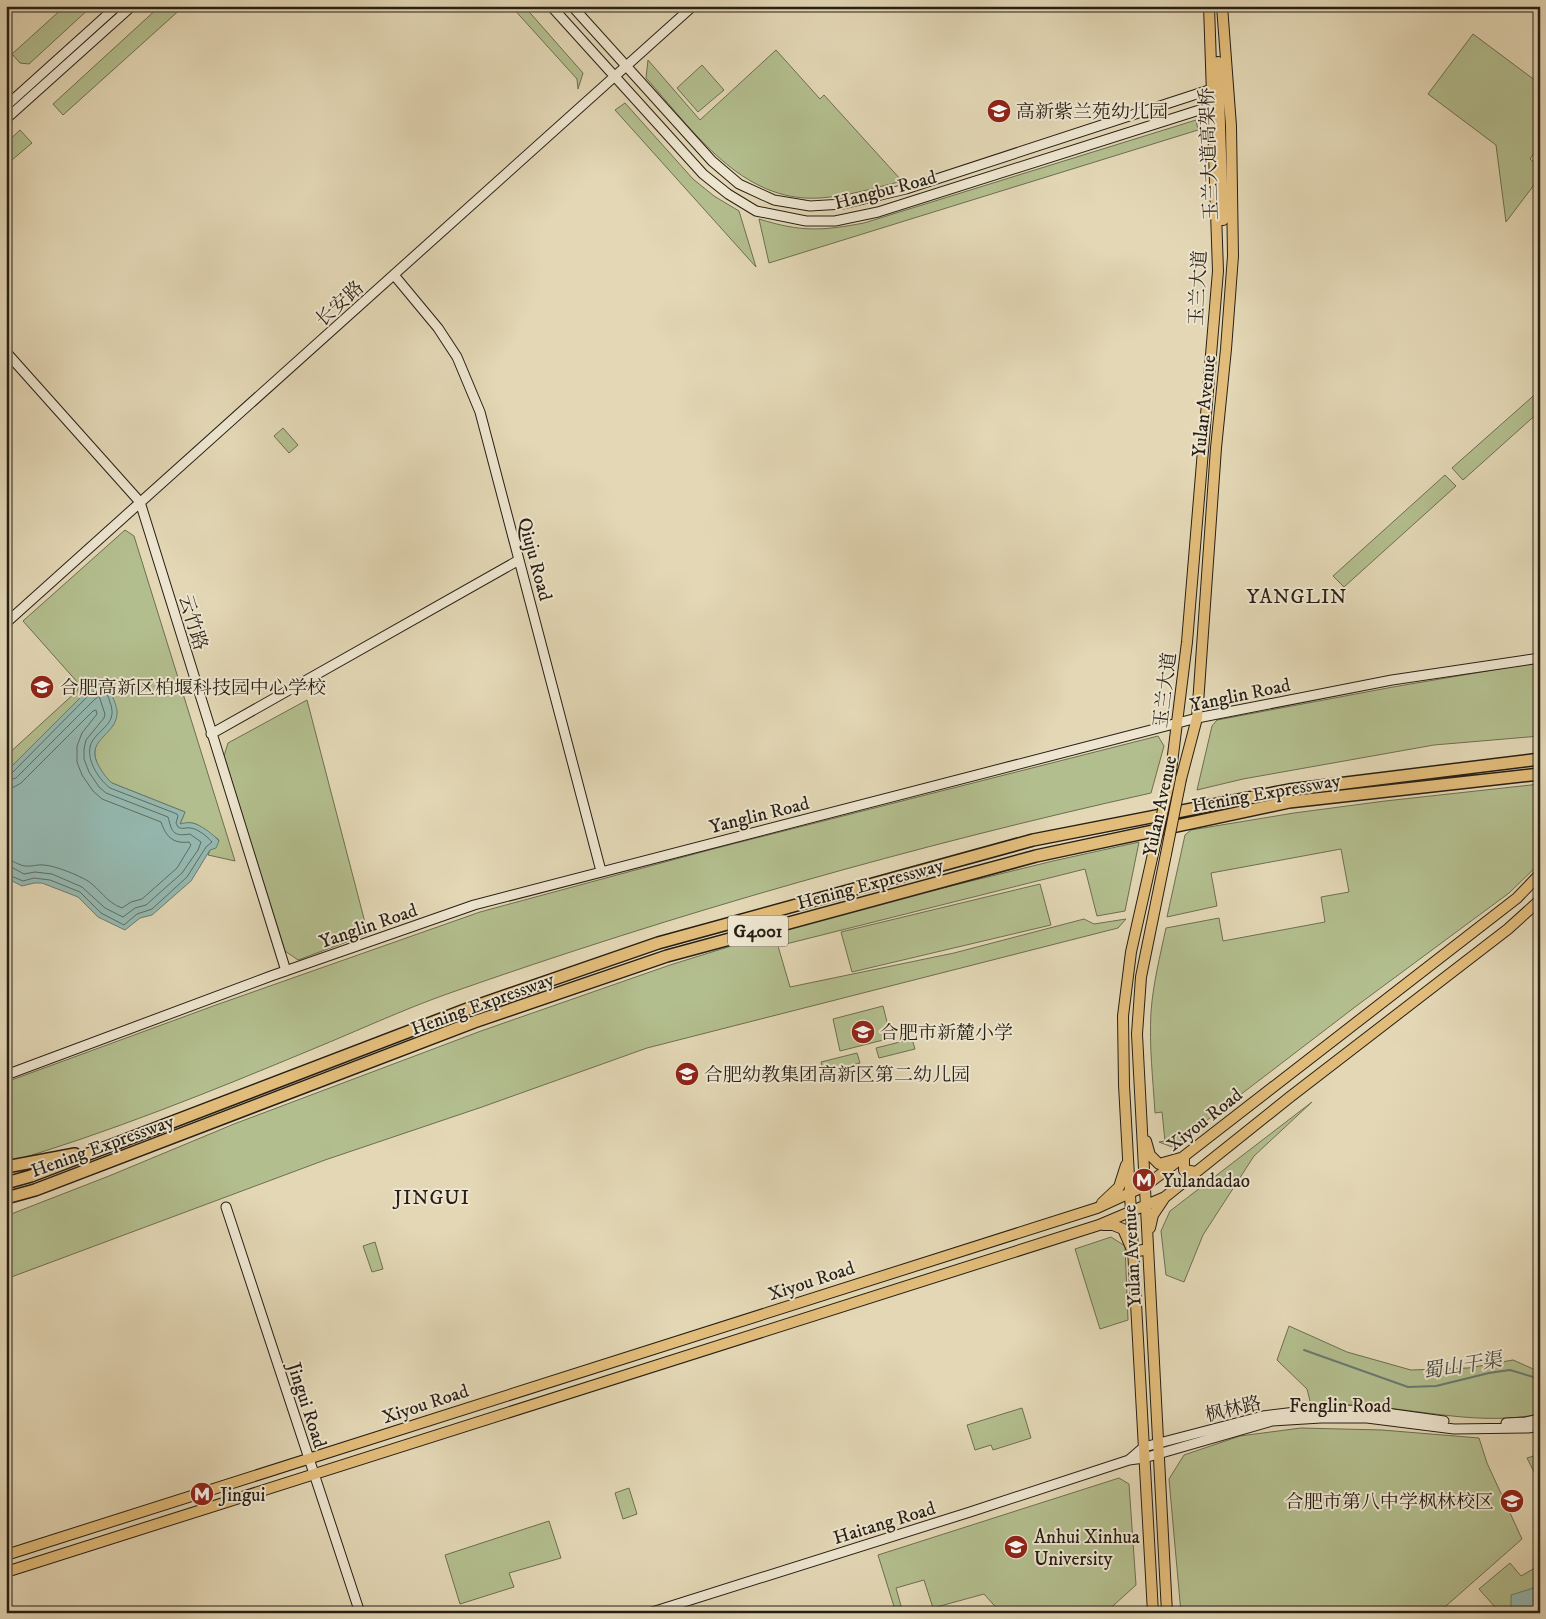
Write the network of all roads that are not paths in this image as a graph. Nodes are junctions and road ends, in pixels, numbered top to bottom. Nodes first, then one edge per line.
1 (117, 6) edge
2 (132, 6) edge
3 (551, 6) edge
4 (572, 6) edge
5 (693, 6) edge
6 (1209, 6) edge
7 (1215, 6) edge
8 (1218, 6) edge
9 (1222, 6) edge
10 (626, 66) junction
11 (614, 77) junction
12 (1212, 89) junction
13 (6, 106) edge
14 (1212, 106) junction
15 (6, 119) edge
16 (394, 275) junction
17 (6, 352) edge
18 (140, 502) junction
19 (519, 560) junction
20 (6, 623) edge
21 (1540, 658) edge
22 (1197, 718) junction
23 (1177, 724) junction
24 (211, 734) junction
25 (1540, 759) edge
26 (1540, 774) edge
27 (1170, 779) joint
28 (601, 871) junction
29 (1540, 874) edge
30 (1540, 900) edge
31 (286, 971) junction
32 (6, 1074) edge
33 (1142, 1127) junction
34 (1142, 1141) junction
35 (1128, 1142) junction
36 (101, 1149) junction
37 (1184, 1157) junction
38 (1128, 1160) junction
39 (104, 1163) junction
40 (6, 1167) edge
41 (1196, 1172) junction
42 (6, 1183) edge
43 (1145, 1186) junction
44 (1130, 1193) junction
45 (1164, 1197) junction
46 (6, 1198) edge
47 (1146, 1205) junction
48 (6, 1206) edge
49 (226, 1207) dead end
50 (1097, 1208) junction
51 (1131, 1211) junction
52 (1099, 1225) junction
53 (1148, 1236) junction
54 (1148, 1249) junction
55 (1133, 1252) junction
56 (1540, 1419) edge
57 (1540, 1426) edge
58 (1144, 1447) junction
59 (1159, 1448) junction
60 (309, 1458) junction
61 (1144, 1458) junction
62 (1129, 1460) junction
63 (314, 1473) junction
64 (6, 1555) edge
65 (6, 1572) edge
66 (360, 1613) edge
67 (649, 1613) edge
68 (1153, 1613) edge
69 (1167, 1613) edge

1 - 13 street
2 - 15 street
3 - 11 street, Hangbu Road
4 - 10 street, Hangbu Road
5 - 10 street, 长安路
6 - 12 main road, 玉兰大道
7 - 8 main road, 玉兰大道高架桥
9 - 22 main road, Yulan Avenue
10 - 11 street, 长安路
10 - 12 street, Hangbu Road
11 - 14 street, Hangbu Road
11 - 16 street, 长安路
12 - 14 main road, 玉兰大道
14 - 23 main road, 玉兰大道
16 - 18 street, 长安路
16 - 19 street, Qiuju Road
17 - 18 street, 云竹路
18 - 20 street, 长安路
18 - 24 street, 云竹路
19 - 24 street
19 - 28 street, Qiuju Road
21 - 22 street, Yanglin Road
22 - 23 street, Yanglin Road
22 - 33 main road, Yulan Avenue, bridge
23 - 27 main road, 玉兰大道
23 - 28 street, Yanglin Road
24 - 31 street, 云竹路
25 - 36 highway, Hening Expressway / G4001
26 - 39 highway, Hening Expressway / G4001
27 - 35 main road, Yulan Avenue, bridge
28 - 31 street, Yanglin Road
29 - 37 main road, Xiyou Road
30 - 41 main road, Xiyou Road
31 - 32 street, Yanglin Road
33 - 34 main road, Yulan Avenue
33 - 37 main road
34 - 35 main road
34 - 43 main road, Yulan Avenue
35 - 38 main road, Yulan Avenue
36 - 40 highway
36 - 42 highway, Hening Expressway / G4001
37 - 41 main road
37 - 43 main road, Xiyou Road
38 - 44 main road, Yulan Avenue
38 - 50 main road
39 - 46 highway, Hening Expressway / G4001
39 - 48 highway
41 - 45 main road, Xiyou Road
43 - 44 main road, Xiyou Road
43 - 47 main road, Yulan Avenue
44 - 50 main road, Xiyou Road
44 - 51 main road, Yulan Avenue
45 - 47 main road, Xiyou Road
45 - 53 main road
47 - 51 main road, Xiyou Road
47 - 53 main road, Yulan Avenue
49 - 60 street, Jingui Road
50 - 60 main road, Xiyou Road
51 - 52 main road, Xiyou Road
51 - 55 main road, Yulan Avenue
52 - 55 main road
52 - 63 main road, Xiyou Road
53 - 54 main road, Yulan Avenue
54 - 55 main road
54 - 59 main road, Yulan Avenue
55 - 58 main road, Yulan Avenue
56 - 59 street, 枫林路
57 - 59 street, Fenglin Road
58 - 59 street, 枫林路
58 - 61 main road, Yulan Avenue
58 - 62 street
59 - 61 street, Fenglin Road
59 - 69 main road, Yulan Avenue
60 - 63 street, Jingui Road
60 - 64 main road, Xiyou Road
61 - 62 street, Fenglin Road
61 - 68 main road, Yulan Avenue
62 - 67 street, Haitang Road
63 - 65 main road, Xiyou Road
63 - 66 street, Jingui Road

